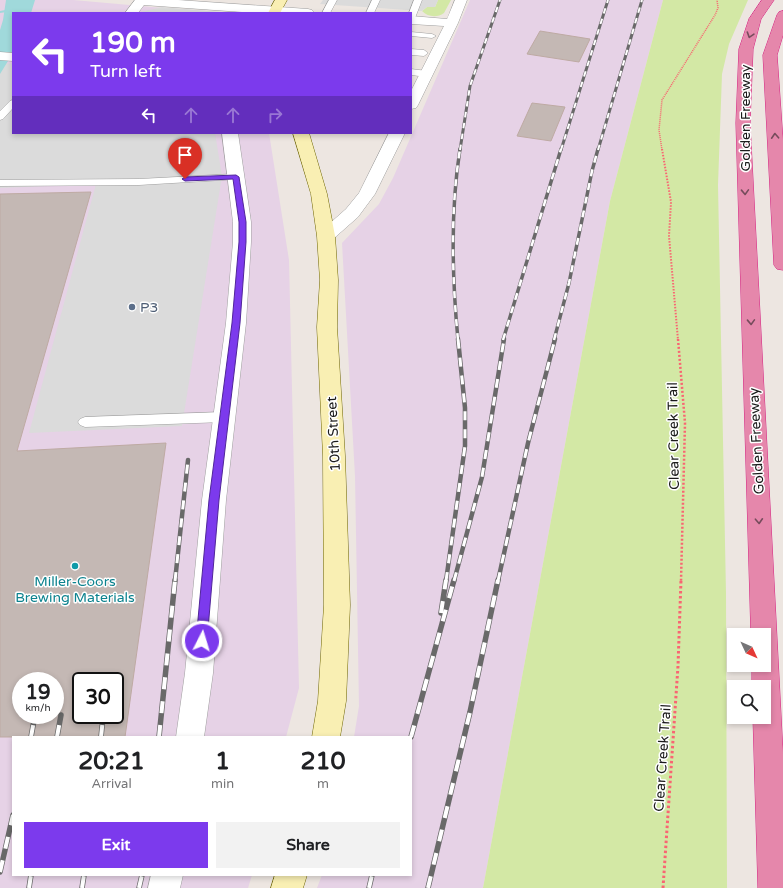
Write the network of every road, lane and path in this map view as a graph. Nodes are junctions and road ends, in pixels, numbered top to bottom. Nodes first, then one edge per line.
1 (333, 0) edge
2 (376, 0) edge
3 (418, 0) edge
4 (461, 0) edge
5 (717, 0) edge
6 (768, 0) edge
7 (277, 8) edge
8 (132, 12) edge
9 (302, 12) edge
10 (327, 12) edge
11 (370, 12) edge
12 (783, 15) edge
13 (412, 16) edge
14 (412, 19) edge
15 (452, 23) junction
16 (412, 34) edge
17 (432, 36) dead end
18 (412, 52) edge
19 (424, 53) dead end
20 (0, 56) edge
21 (12, 57) edge
22 (412, 72) edge
23 (427, 74) junction
24 (412, 103) edge
25 (12, 104) edge
26 (0, 117) edge
27 (230, 134) edge
28 (301, 134) edge
29 (397, 134) edge
30 (236, 177) junction
31 (0, 183) edge
32 (326, 236) junction
33 (783, 265) edge
34 (224, 417) junction
35 (85, 422) dead end
36 (190, 736) edge
37 (326, 736) edge
38 (167, 876) edge
39 (291, 876) edge
40 (164, 888) edge
41 (287, 888) edge
42 (663, 888) edge
43 (774, 888) edge

1 - 10 lane
2 - 11 lane
3 - 13 lane
4 - 15 street
5 - 42 path, Clear Creek Trail
6 -> 43 highway, Golden Freeway
7 - 8 street
7 - 9 street
33 -> 12 highway, Golden Freeway
14 - 15 street
15 - 23 street
16 - 17 lane
18 - 19 lane
20 - 21 street
22 - 23 lane
23 - 24 street
25 - 26 lane
27 - 30 street
28 - 32 street, 10th Street
29 - 32 street
30 - 31 lane
30 - 34 street
32 - 37 street, 10th Street
34 - 35 lane
34 - 36 street
38 - 40 street
39 - 41 street

